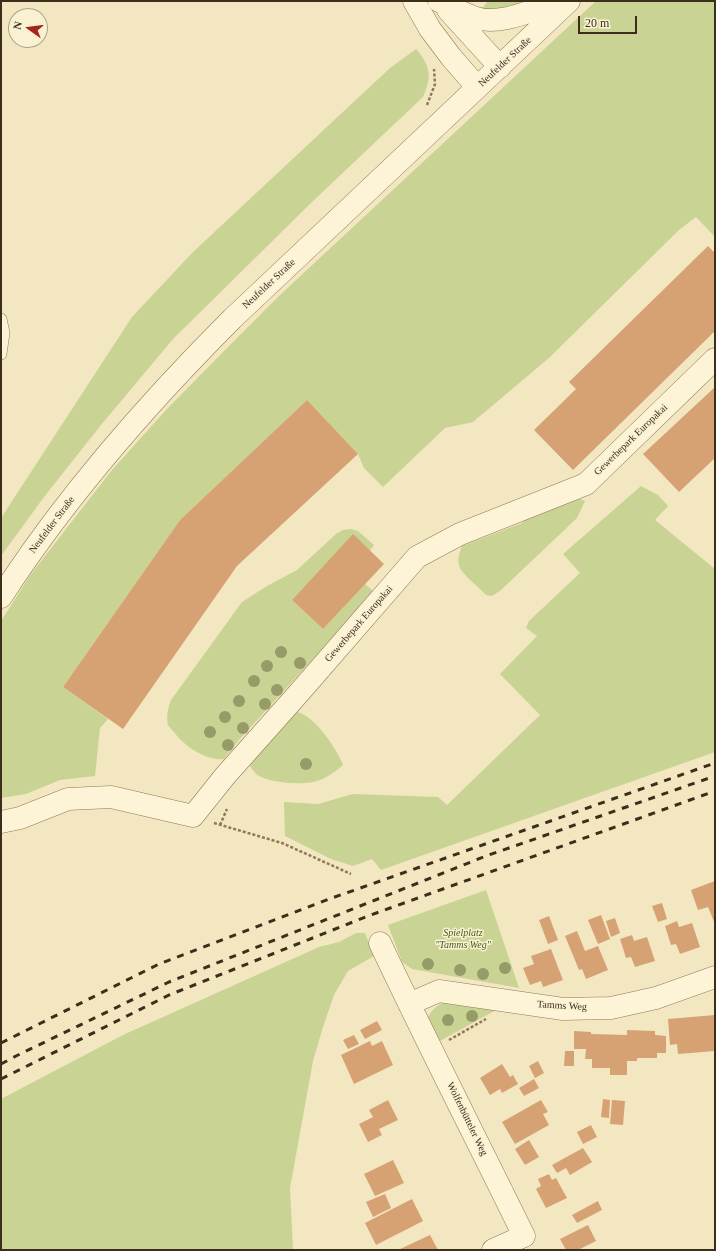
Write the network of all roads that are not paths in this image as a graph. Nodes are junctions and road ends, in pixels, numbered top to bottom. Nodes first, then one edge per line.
1 (414, 1) edge
2 (439, 1) edge
3 (561, 1) edge
4 (569, 1) edge
5 (500, 67) junction
6 (477, 87) junction
7 (1, 319) edge
8 (1, 354) edge
9 (715, 359) edge
10 (1, 597) edge
11 (1, 822) edge
12 (380, 943) dead end
13 (715, 977) edge
14 (408, 1004) junction
15 (527, 1243) edge
16 (493, 1250) edge

1 - 6 street
2 - 3 street
2 - 5 street
4 - 5 street, Neufelder Straße
5 - 6 street, Neufelder Straße
6 - 10 street, Neufelder Straße
7 - 8 lane
9 - 11 street, Gewerbepark Europakai
12 - 14 street, Wolfenbütteler Weg
13 - 14 street, Tamms Weg
14 - 15 street, Wolfenbütteler Weg
15 - 16 street, Wolfenbütteler Weg

